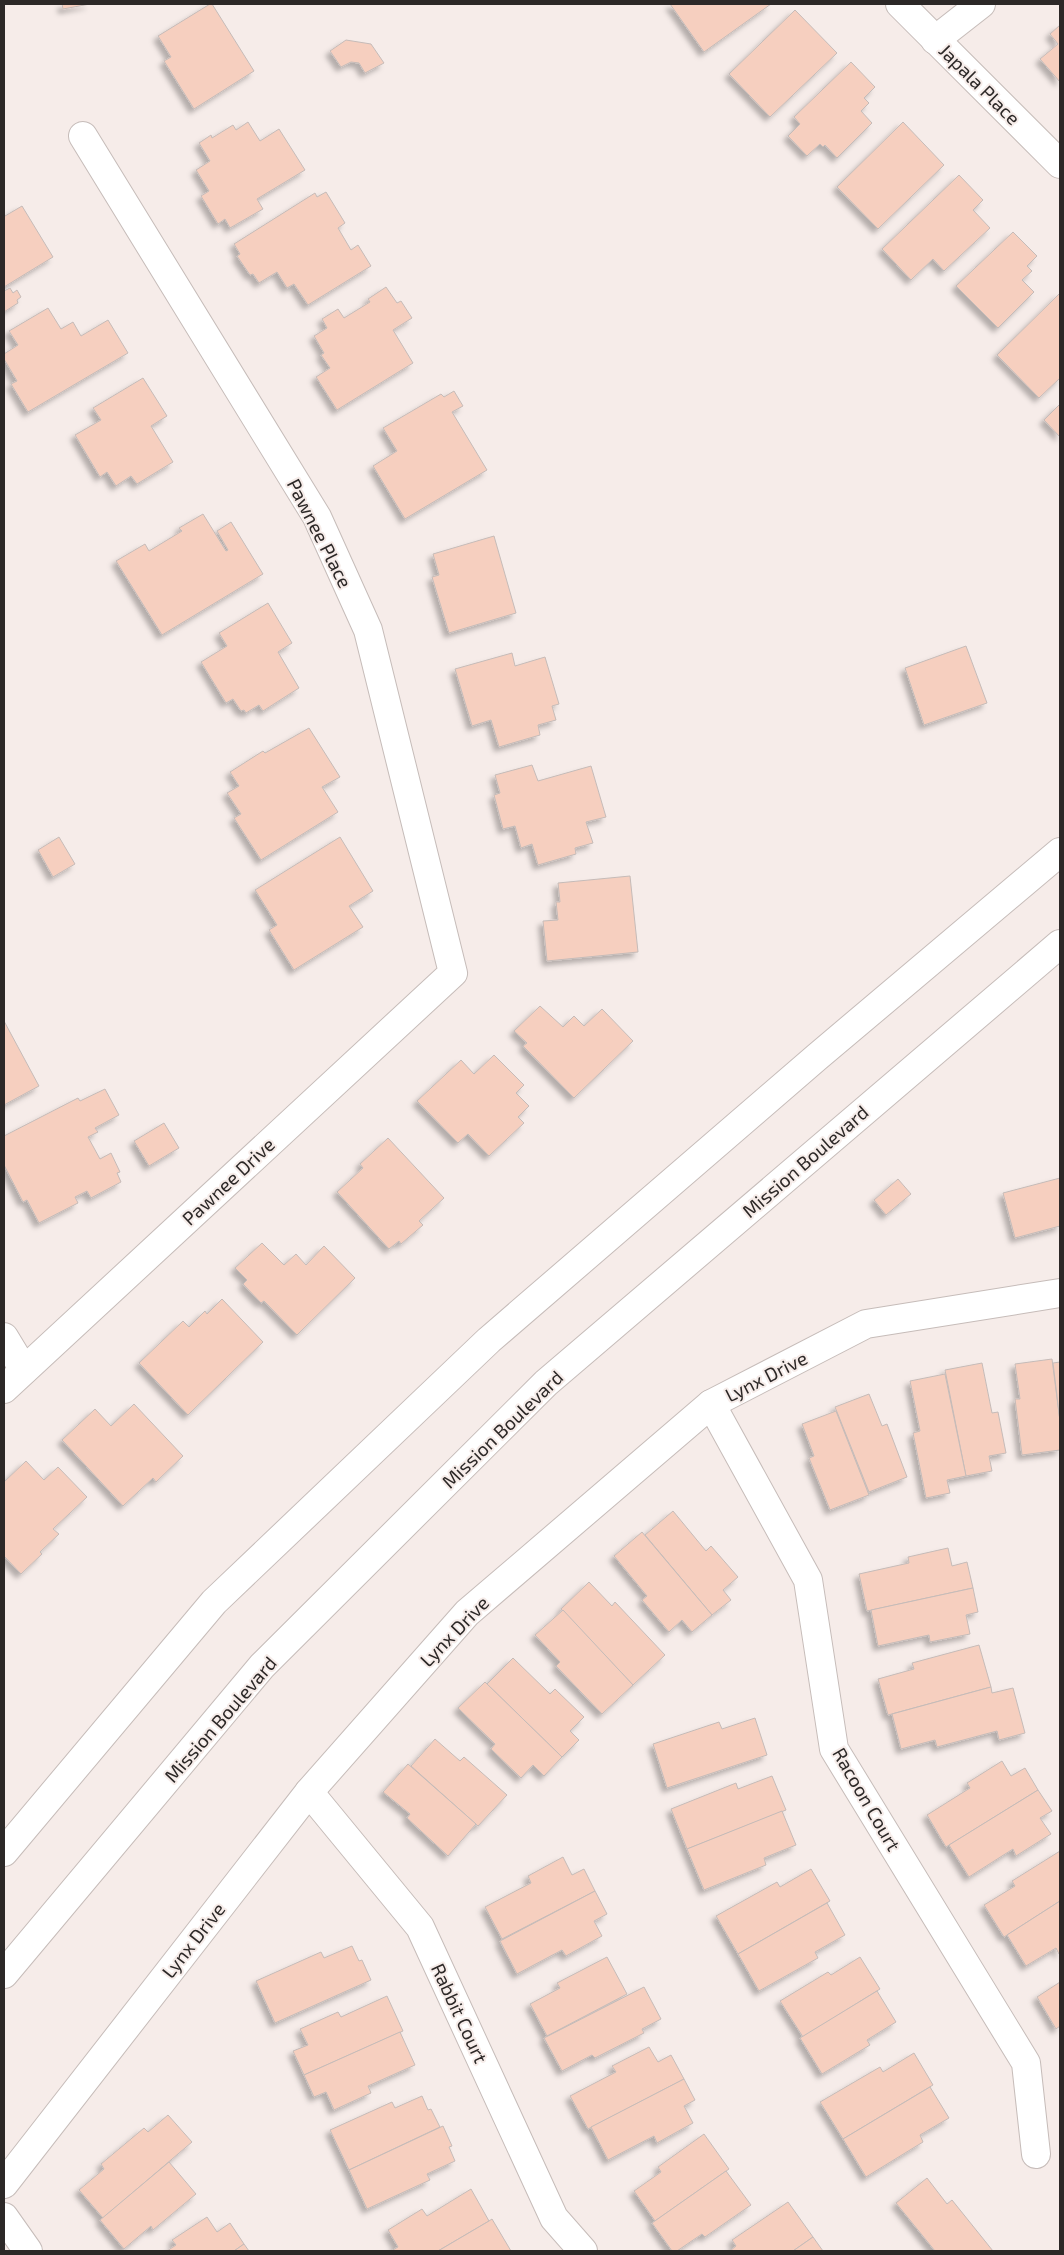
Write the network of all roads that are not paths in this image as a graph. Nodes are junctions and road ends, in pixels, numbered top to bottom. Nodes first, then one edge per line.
1 (900, 4) edge
2 (980, 4) edge
3 (935, 40) junction
4 (83, 136) dead end
5 (1060, 164) edge
6 (1060, 852) edge
7 (1060, 944) edge
8 (453, 973) joint
9 (1060, 1293) edge
10 (4, 1336) edge
11 (24, 1370) junction
12 (4, 1389) edge
13 (711, 1404) junction
14 (309, 1792) junction
15 (4, 1852) edge
16 (4, 1974) edge
17 (1036, 2154) dead end
18 (4, 2184) edge
19 (4, 2217) edge
20 (28, 2251) edge
21 (583, 2251) edge

1 - 3 street, Japala Place
2 - 3 street
3 - 5 street, Japala Place
4 - 8 street, Pawnee Place
6 - 15 street
7 - 16 street, Mission Boulevard
8 - 11 street, Pawnee Drive
9 - 13 street, Lynx Drive
10 - 11 street
11 - 12 street, Pawnee Drive
13 - 14 street, Lynx Drive
13 - 17 street, Racoon Court
14 - 18 street, Lynx Drive
14 - 21 street, Rabbit Court
19 - 20 street

